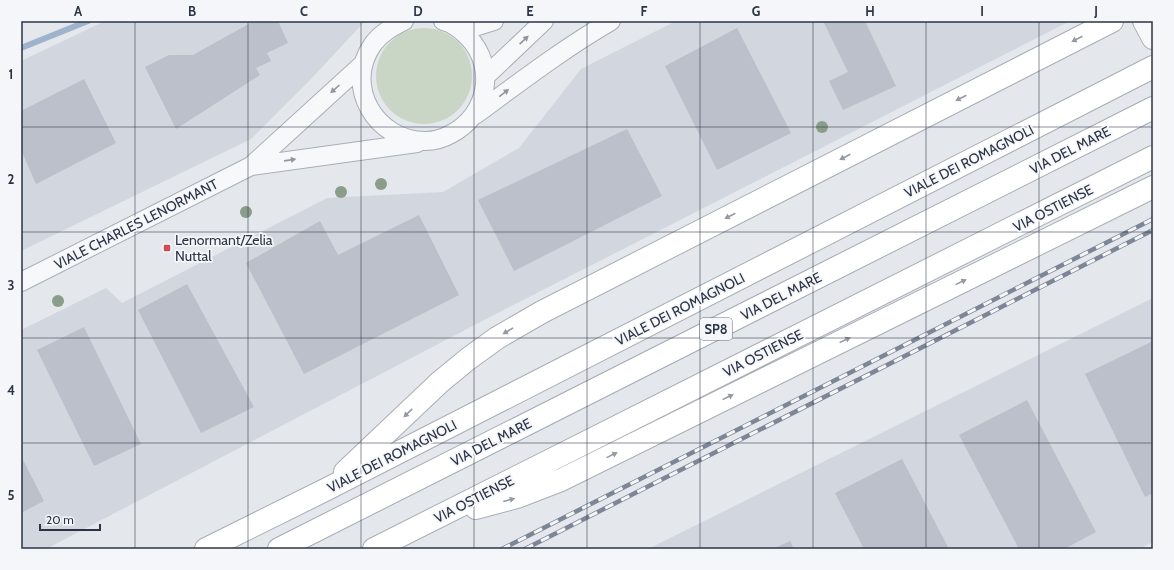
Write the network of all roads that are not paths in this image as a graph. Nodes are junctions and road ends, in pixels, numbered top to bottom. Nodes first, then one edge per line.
1 (404, 21) edge
2 (443, 21) edge
3 (494, 21) edge
4 (544, 21) edge
5 (611, 21) edge
6 (1112, 21) edge
7 (1144, 21) edge
8 (462, 31) junction
9 (1153, 38) edge
10 (364, 63) junction
11 (1153, 67) edge
12 (486, 76) junction
13 (1153, 108) edge
14 (473, 117) junction
15 (426, 141) junction
16 (1153, 157) edge
17 (251, 166) junction
18 (1153, 187) edge
19 (21, 282) edge
20 (327, 489) junction
21 (444, 514) junction
22 (206, 549) edge
23 (280, 549) edge
24 (374, 549) edge

1 - 10 street
2 - 8 street
3 - 8 street
12 -> 4 street
14 -> 5 street
6 -> 20 main road
7 - 9 street
8 - 12 street
10 - 15 street
10 -> 17 street, VIALE CHARLES LENORMANT
11 - 20 main road, VIALE DEI ROMAGNOLI
12 - 14 street
13 - 23 main road, VIA DEL MARE / SP8
14 - 15 street, VIALE CHARLES LENORMANT
17 -> 15 street, VIALE CHARLES LENORMANT
16 - 21 main road, VIA OSTIENSE
17 - 19 street, VIALE CHARLES LENORMANT
21 -> 18 main road
20 - 22 main road, VIALE DEI ROMAGNOLI
21 - 24 main road, VIA OSTIENSE

